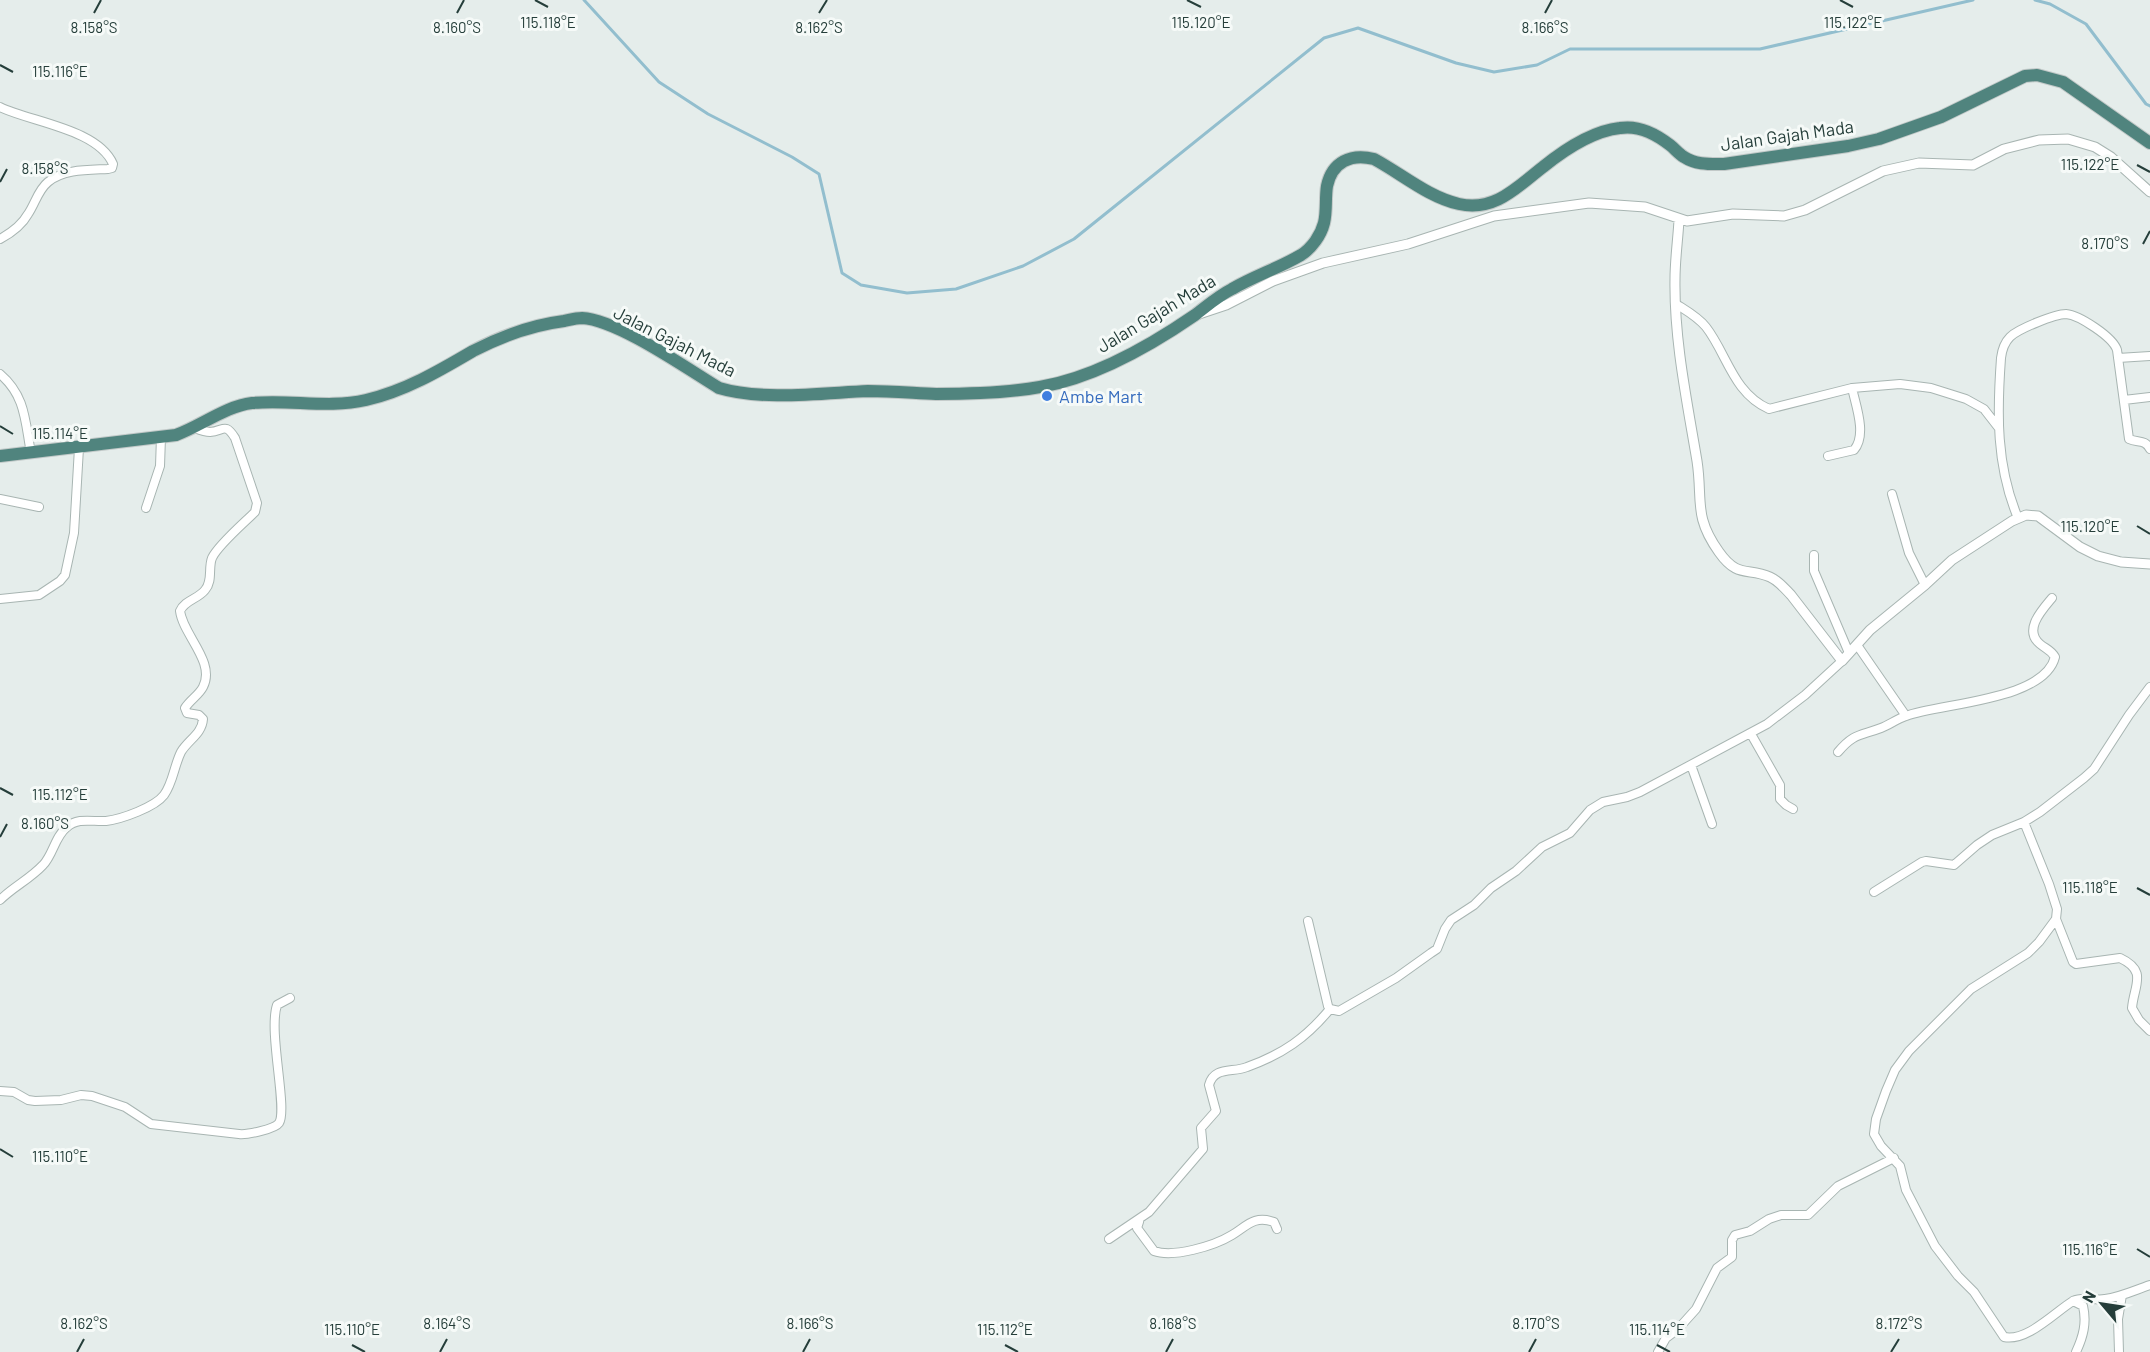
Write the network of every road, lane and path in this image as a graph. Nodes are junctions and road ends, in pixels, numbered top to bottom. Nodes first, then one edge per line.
1 (0, 107) edge
2 (2150, 143) edge
3 (2150, 192) edge
4 (1679, 220) junction
5 (0, 239) edge
6 (1676, 304) junction
7 (1194, 315) junction
8 (2150, 356) edge
9 (2118, 358) junction
10 (0, 374) edge
11 (1852, 388) junction
12 (2150, 397) edge
13 (2124, 400) junction
14 (1998, 427) junction
15 (195, 428) junction
16 (160, 437) junction
17 (79, 448) junction
18 (2150, 449) edge
19 (31, 453) junction
20 (0, 456) edge
21 (1828, 456) dead end
22 (1892, 494) dead end
23 (0, 499) edge
24 (39, 507) dead end
25 (146, 508) dead end
26 (2018, 518) junction
27 (1814, 555) dead end
28 (2150, 564) edge
29 (1925, 585) junction
30 (2052, 598) dead end
31 (0, 599) edge
32 (1857, 645) junction
33 (1849, 653) junction
34 (1842, 661) junction
35 (2150, 687) edge
36 (1906, 716) junction
37 (1751, 734) junction
38 (1838, 753) dead end
39 (1691, 765) junction
40 (1793, 809) dead end
41 (2024, 822) junction
42 (1712, 824) dead end
43 (1874, 892) dead end
44 (0, 900) edge
45 (2056, 918) junction
46 (1308, 921) dead end
47 (290, 998) dead end
48 (1330, 1009) junction
49 (2150, 1031) edge
50 (0, 1091) edge
51 (1894, 1158) junction
52 (1140, 1220) junction
53 (1277, 1229) dead end
54 (1109, 1239) dead end
55 (2150, 1285) edge
56 (2122, 1295) junction
57 (2073, 1301) junction
58 (1658, 1352) edge
59 (2076, 1352) edge
60 (2119, 1352) edge

1 - 5 street
2 - 7 highway, Jalan Gajah Mada
3 - 4 street
4 - 6 street
4 - 7 street
6 - 11 street
6 - 34 street
7 - 15 highway, Jalan Gajah Mada
8 - 9 street
9 - 13 street
9 - 14 street
10 - 19 street
11 - 14 street
11 - 21 street
12 - 13 street
13 - 18 street
14 - 26 street
15 - 16 highway, Jalan Gajah Mada
15 - 44 street
16 - 17 highway, Jalan Gajah Mada
16 - 25 street
17 - 19 highway, Jalan Gajah Mada
17 - 31 street
19 - 20 highway, Jalan Gajah Mada
22 - 29 street
23 - 24 street
26 - 28 street
26 - 29 street
27 - 33 street
29 - 32 street
30 - 36 street
32 - 33 street
32 - 36 street
33 - 34 street
34 - 37 street
35 - 41 street
36 - 38 street
37 - 39 street
37 - 40 street
39 - 42 street
39 - 48 street
41 - 43 street
41 - 45 street
45 - 49 street
45 - 51 street
46 - 48 street
47 - 50 street
48 - 52 street
51 - 57 street
51 - 58 street
52 - 53 street
52 - 54 street
55 - 56 street
56 - 57 street
56 - 60 street
57 - 59 street

